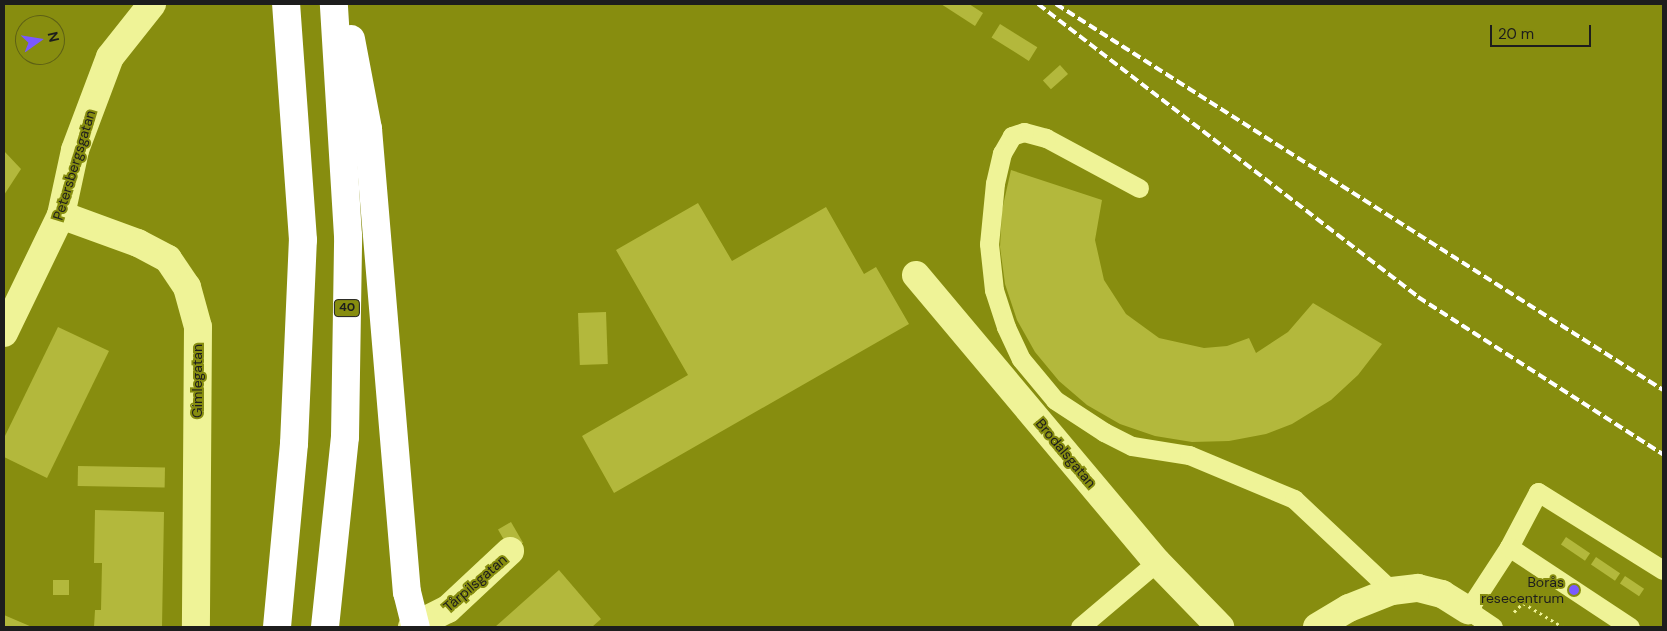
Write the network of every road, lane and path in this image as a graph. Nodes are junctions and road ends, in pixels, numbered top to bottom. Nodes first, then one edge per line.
1 (152, 4) edge
2 (286, 4) edge
3 (334, 4) edge
4 (344, 4) edge
5 (1139, 188) dead end
6 (60, 215) junction
7 (916, 275) dead end
8 (4, 333) edge
9 (1509, 547) junction
10 (510, 551) dead end
11 (1157, 562) junction
12 (1663, 570) edge
13 (1392, 591) junction
14 (1468, 610) junction
15 (278, 615) edge
16 (1512, 615) dead end
17 (325, 620) edge
18 (196, 627) edge
19 (414, 627) edge
20 (1080, 627) edge
21 (1220, 627) edge
22 (1317, 627) edge
23 (1493, 627) edge
24 (1563, 627) edge
25 (1630, 627) edge

1 - 6 street, Petersbergsgatan
2 - 15 highway
3 - 17 highway, 40
4 - 19 highway, bridge
5 - 13 lane
6 - 8 street, Petersbergsgatan
6 - 18 street, Gimlegatan
7 - 11 street, Brodalsgatan
9 - 12 lane
9 - 14 lane
9 - 25 lane
10 - 19 street, Tårpilsgatan
11 - 20 lane
11 - 21 street, Brodalsgatan
13 - 14 street
13 - 22 street
14 - 23 lane
16 - 24 path

